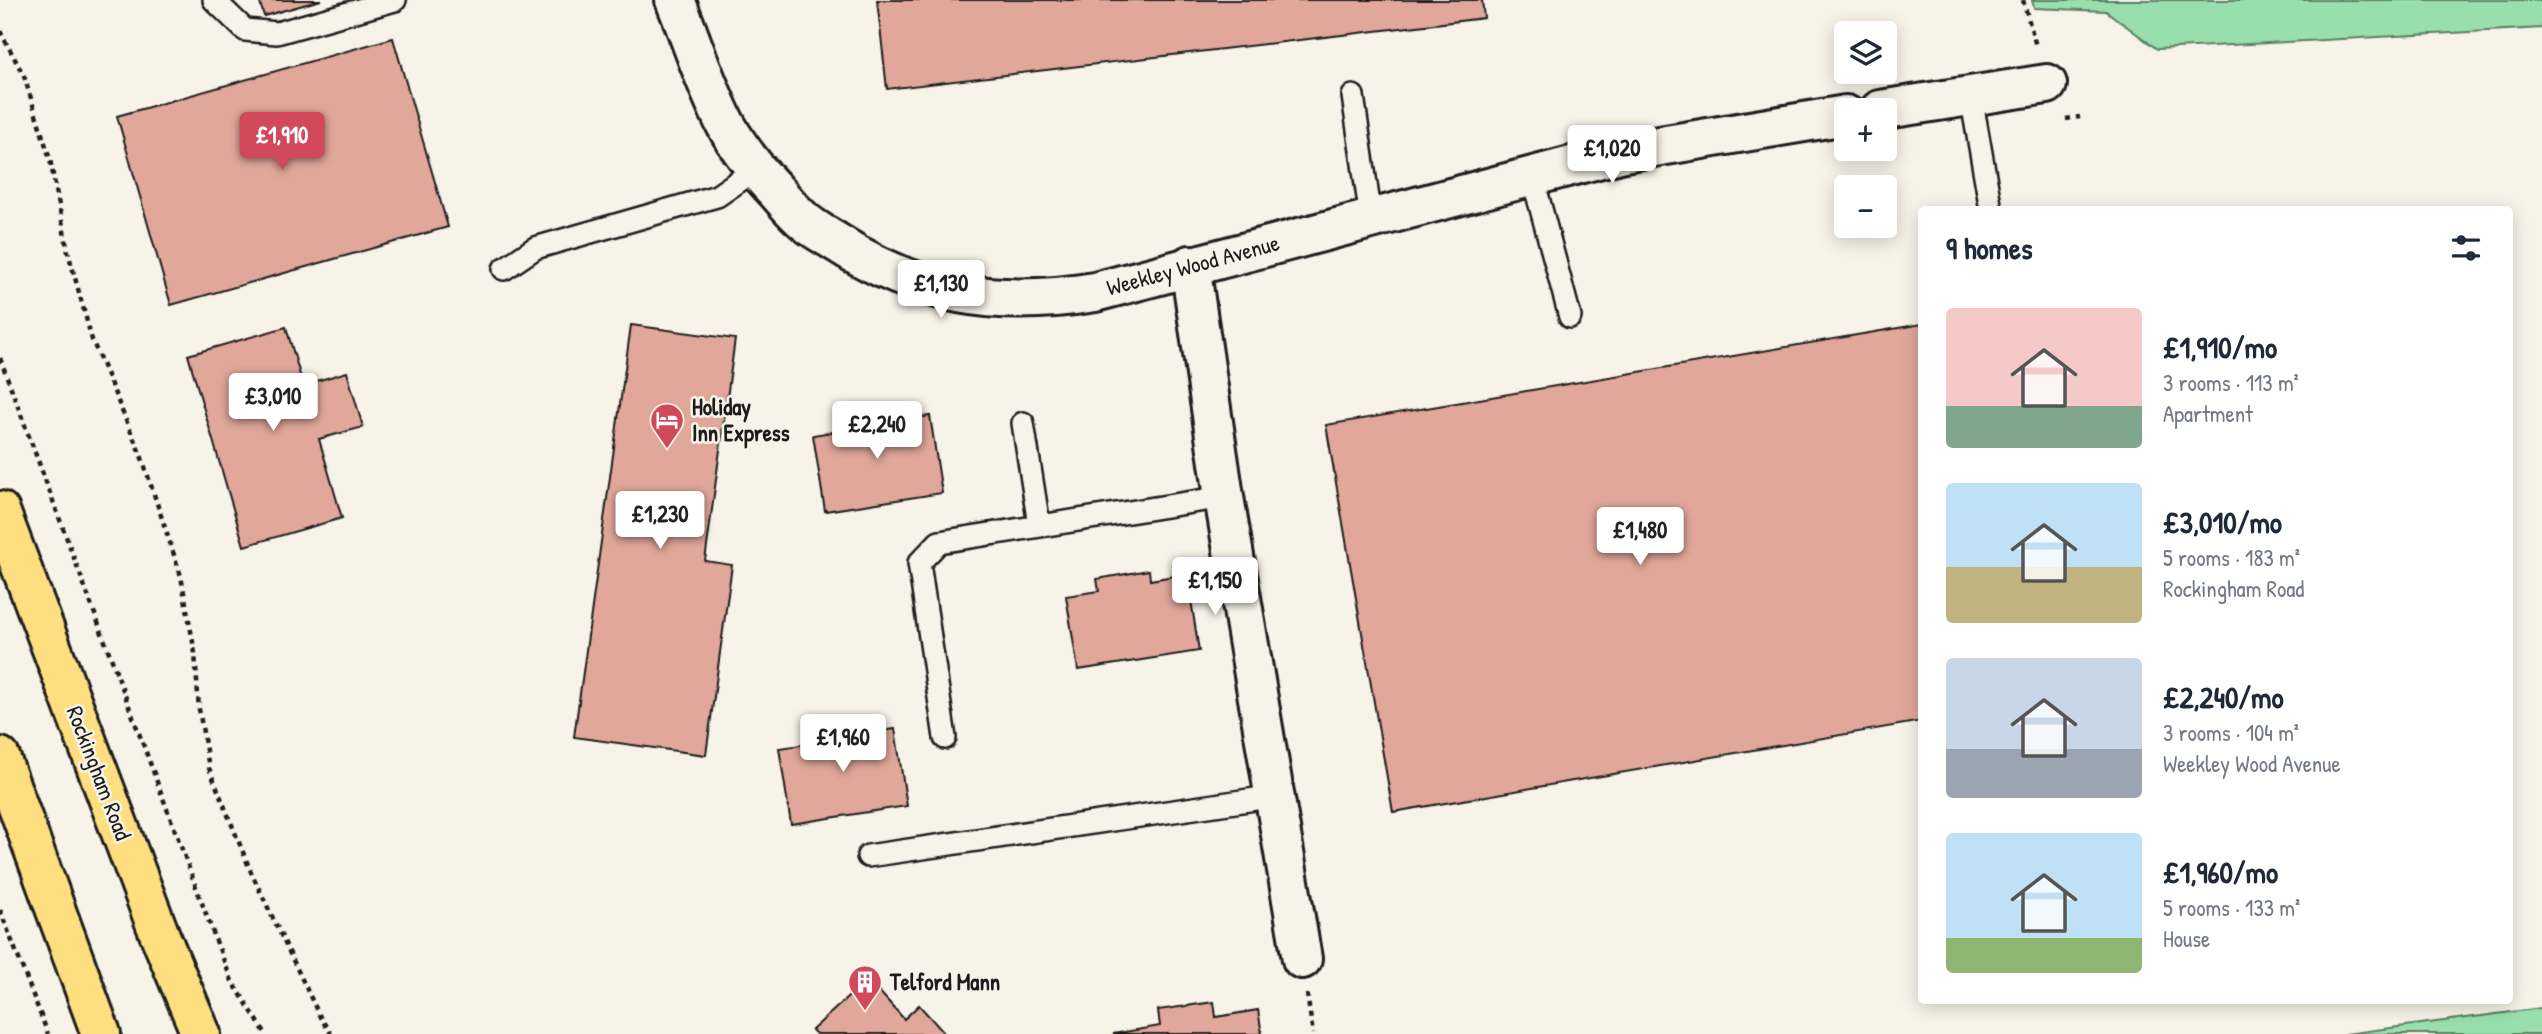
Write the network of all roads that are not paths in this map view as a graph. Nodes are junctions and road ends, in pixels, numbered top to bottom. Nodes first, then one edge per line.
1 (214, 0) edge
2 (395, 0) edge
3 (675, 0) edge
4 (2047, 84) road end
5 (1353, 96) dead end
6 (1971, 96) junction
7 (1897, 107) edge
8 (1834, 118) edge
9 (756, 169) junction
10 (1532, 175) junction
11 (1990, 206) edge
12 (1371, 218) junction
13 (1190, 265) junction
14 (504, 269) dead end
15 (1570, 317) dead end
16 (1023, 424) dead end
17 (1224, 497) junction
18 (0, 511) edge
19 (1039, 525) junction
20 (946, 738) dead end
21 (0, 757) edge
22 (1276, 796) junction
23 (868, 856) dead end
24 (1302, 959) dead end
25 (101, 1034) edge
26 (201, 1034) edge

1 - 2 lane
3 - 9 street, Weekley Wood Avenue
4 - 6 street
5 - 12 lane
6 - 7 street
6 - 11 lane
8 - 10 street, Weekley Wood Avenue
9 - 13 street, Weekley Wood Avenue
9 - 14 lane
10 - 12 street, Weekley Wood Avenue
10 - 15 lane
12 - 13 street, Weekley Wood Avenue
13 - 17 street
16 - 19 lane
17 - 19 lane
17 - 22 street
18 - 26 highway, Rockingham Road
19 - 20 lane
21 - 25 highway
22 - 23 lane
22 - 24 street

